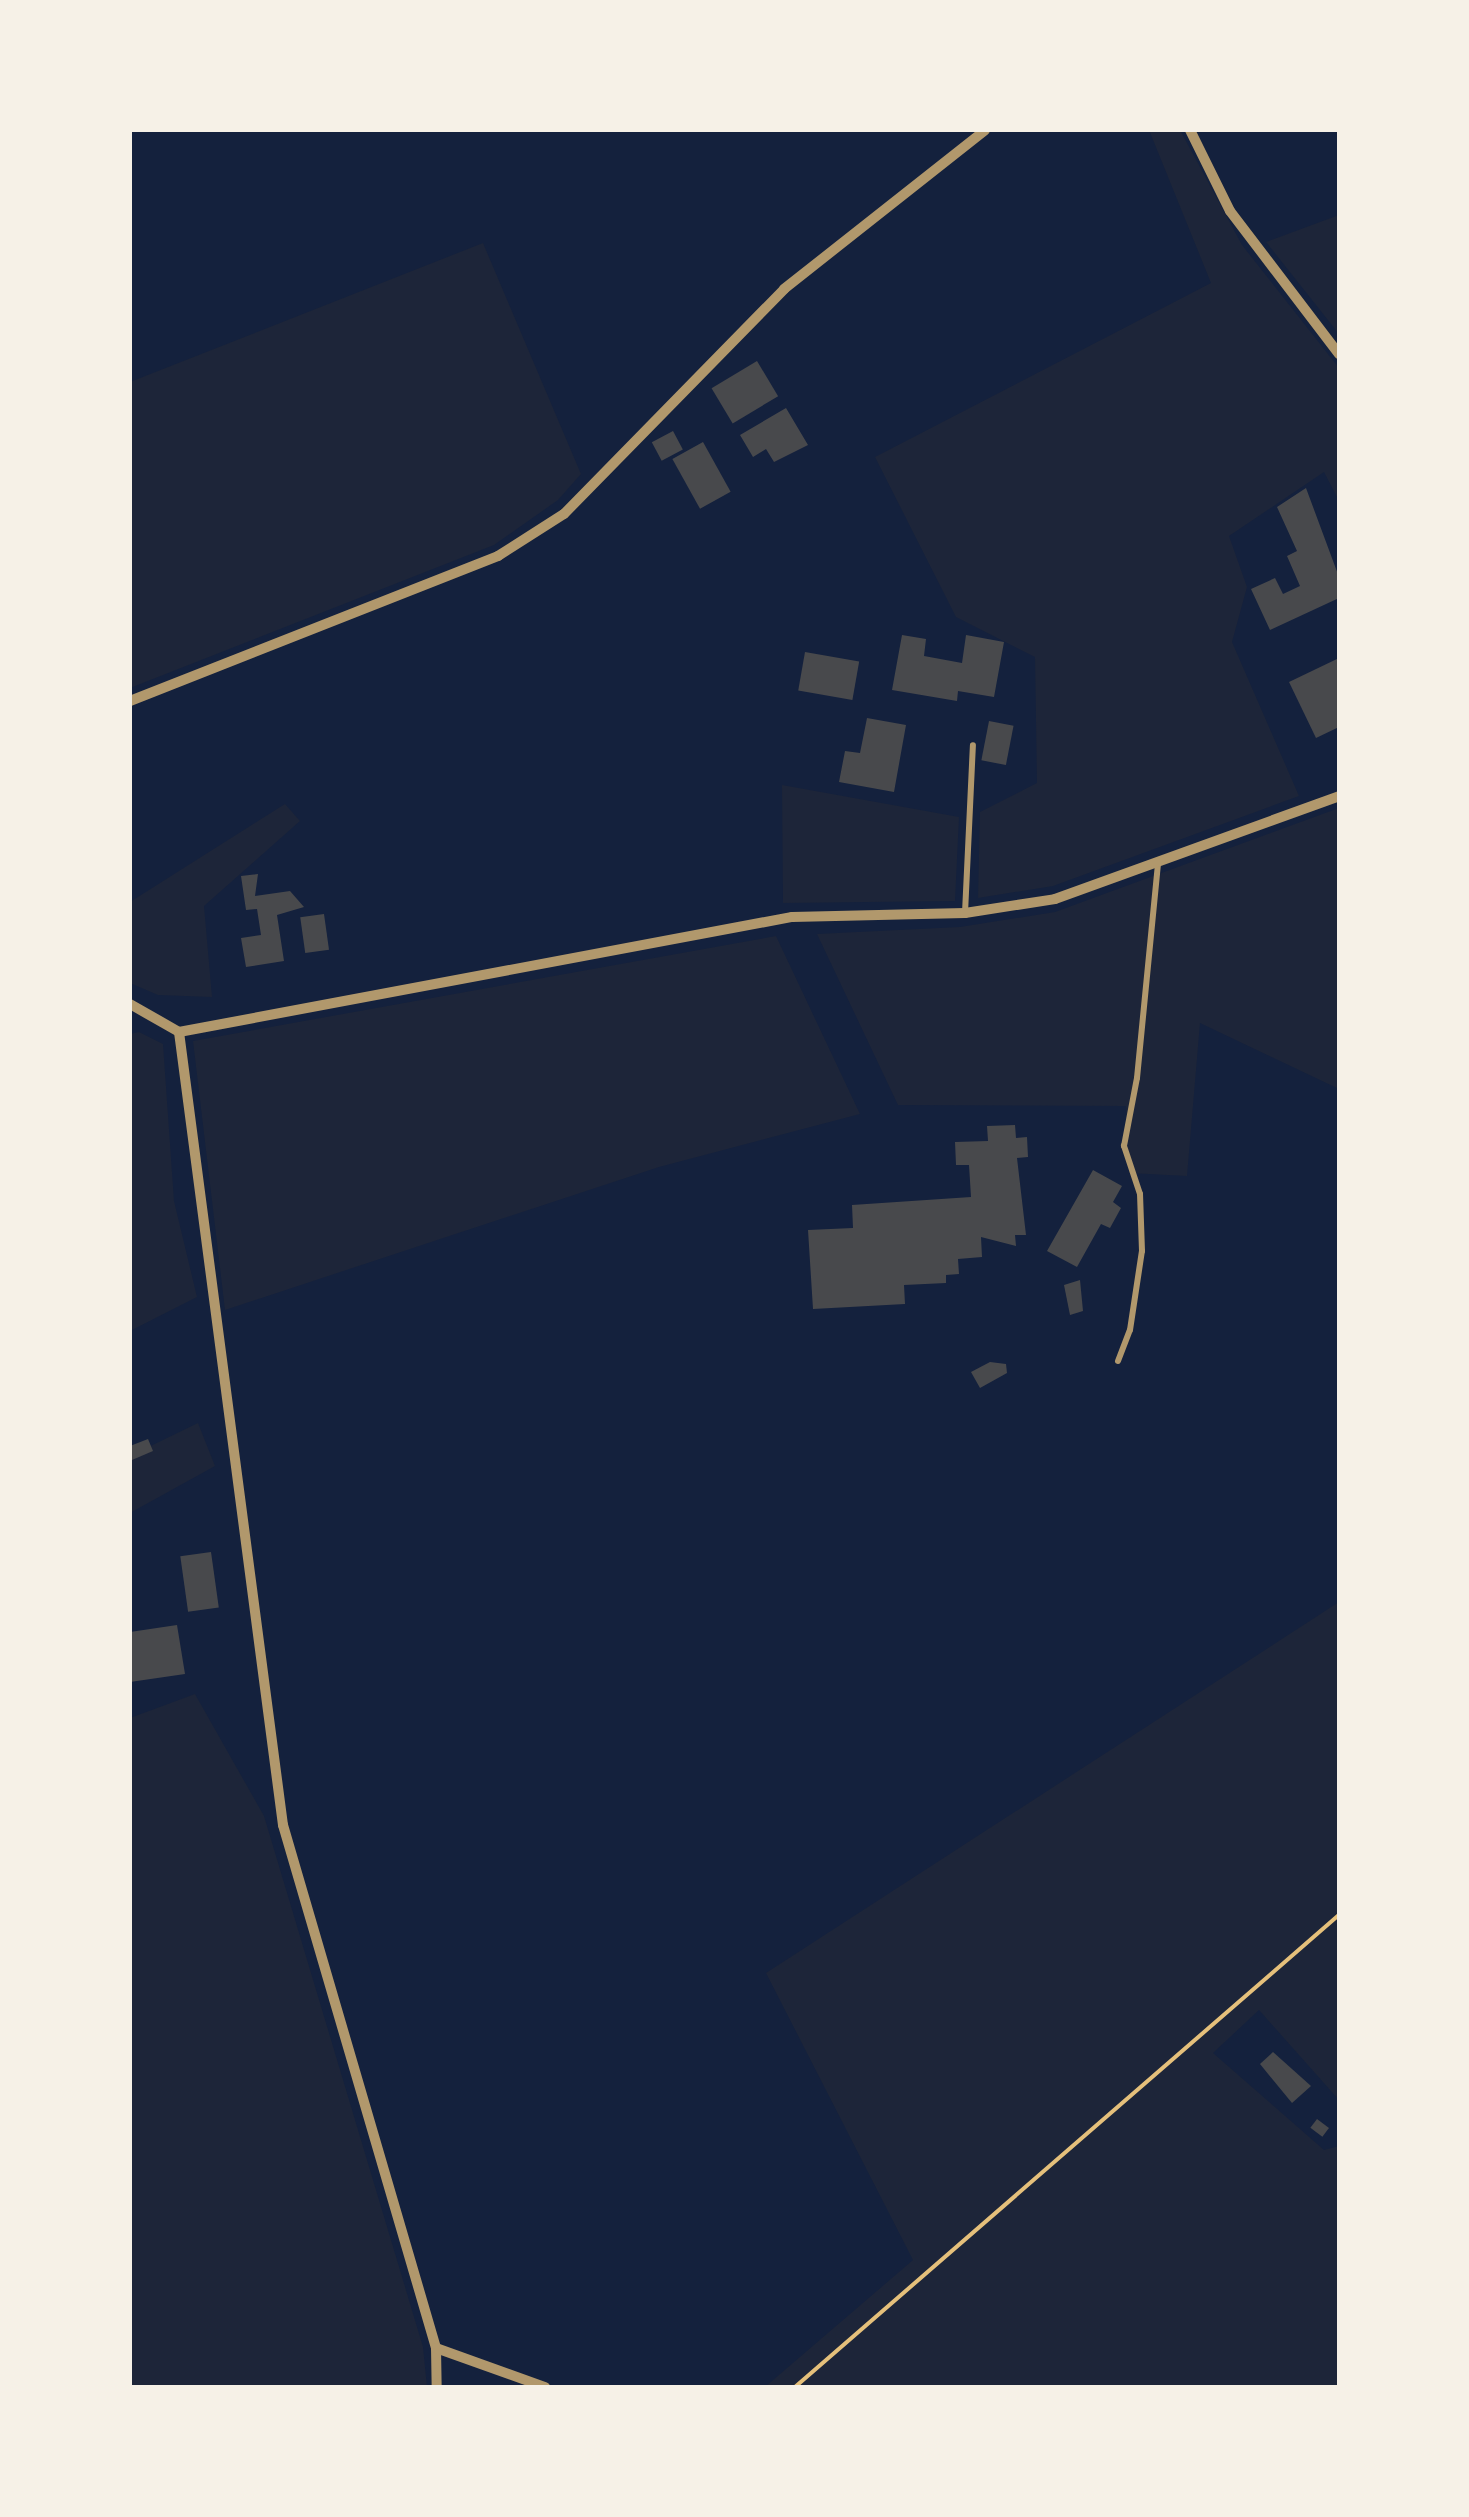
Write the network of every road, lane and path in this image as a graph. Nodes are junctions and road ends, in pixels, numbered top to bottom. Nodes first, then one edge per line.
1 (984, 130) edge
2 (1190, 130) edge
3 (1339, 354) edge
4 (130, 701) edge
5 (972, 745) dead end
6 (1339, 796) edge
7 (1158, 862) junction
8 (965, 913) junction
9 (130, 1004) edge
10 (135, 1014) edge
11 (179, 1032) junction
12 (1118, 1361) dead end
13 (1339, 1916) edge
14 (436, 2348) junction
15 (437, 2387) edge
16 (545, 2387) edge
17 (795, 2387) edge

1 - 4 street
2 - 3 street
5 - 8 lane
6 - 7 street
7 - 8 street
7 - 12 lane
8 - 11 street
9 - 10 street
10 - 11 street
11 - 14 street
13 - 17 path
14 - 15 street
14 - 16 street

